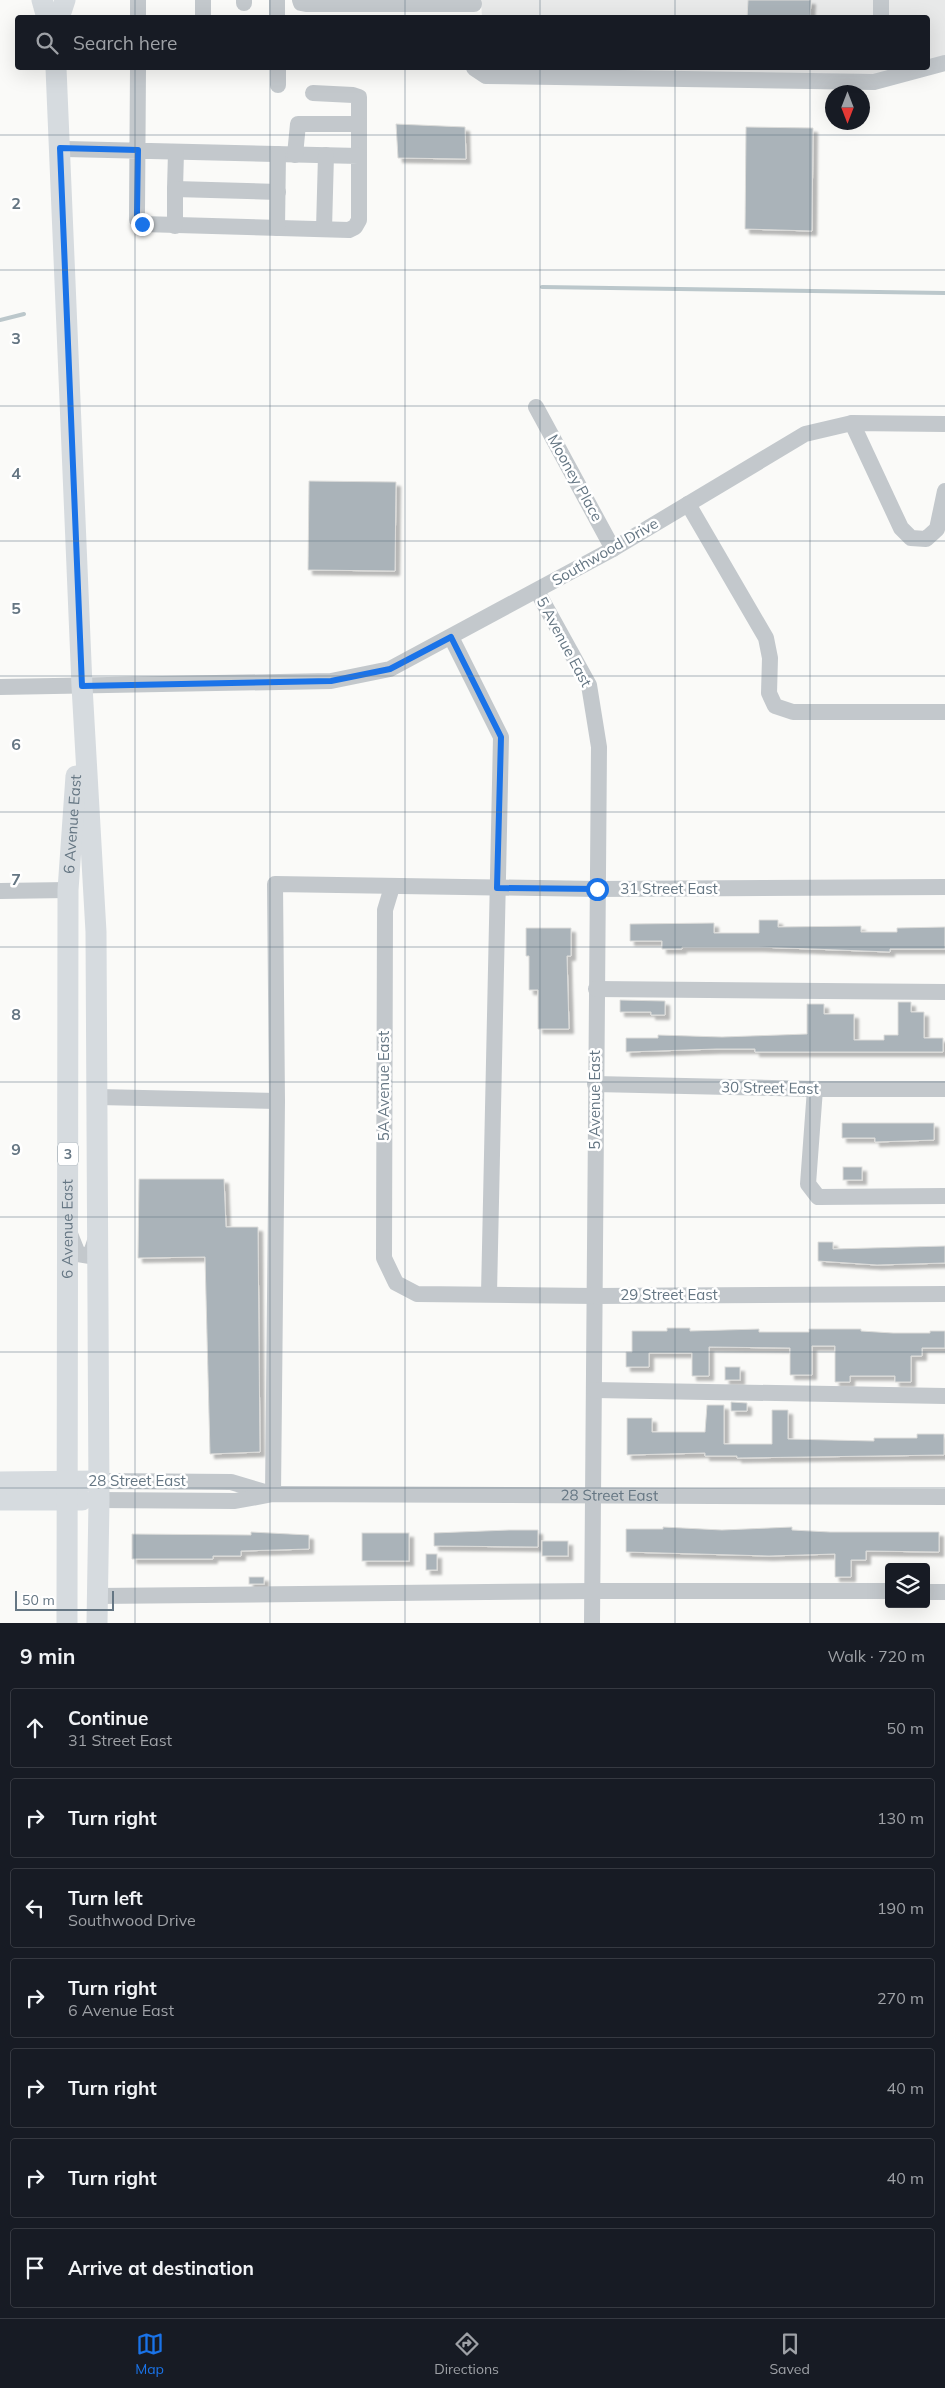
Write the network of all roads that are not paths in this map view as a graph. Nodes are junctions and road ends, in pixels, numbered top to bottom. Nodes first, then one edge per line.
1 (42, 0) edge
2 (65, 0) edge
3 (138, 0) edge
4 (203, 0) edge
5 (277, 0) edge
6 (300, 0) edge
7 (882, 0) edge
8 (474, 7) edge
9 (46, 15) edge
10 (60, 15) edge
11 (138, 15) edge
12 (203, 15) edge
13 (277, 15) edge
14 (881, 15) edge
15 (945, 63) edge
16 (930, 66) edge
17 (56, 70) edge
18 (138, 70) edge
19 (278, 70) edge
20 (477, 70) edge
21 (904, 70) edge
22 (875, 75) edge
23 (278, 85) dead end
24 (313, 93) dead end
25 (360, 124) junction
26 (60, 148) junction
27 (138, 150) junction
28 (176, 152) junction
29 (278, 154) junction
30 (295, 155) junction
31 (326, 155) junction
32 (360, 156) junction
33 (176, 190) junction
34 (278, 192) junction
35 (175, 226) junction
36 (277, 228) junction
37 (324, 229) junction
38 (536, 407) dead end
39 (852, 422) junction
40 (945, 424) edge
41 (945, 491) edge
42 (688, 504) junction
43 (613, 549) junction
44 (537, 591) junction
45 (451, 637) junction
46 (82, 686) junction
47 (0, 687) edge
48 (945, 712) edge
49 (392, 887) junction
50 (945, 887) edge
51 (497, 888) junction
52 (597, 889) junction
53 (68, 890) junction
54 (0, 891) edge
55 (68, 922) junction
56 (96, 932) junction
57 (596, 989) junction
58 (945, 992) edge
59 (595, 1084) junction
60 (815, 1089) junction
61 (945, 1089) edge
62 (98, 1097) junction
63 (277, 1101) junction
64 (945, 1196) edge
65 (68, 1227) junction
66 (97, 1234) junction
67 (396, 1283) joint
68 (489, 1294) junction
69 (945, 1294) edge
70 (595, 1296) junction
71 (594, 1390) junction
72 (945, 1396) edge
73 (0, 1482) edge
74 (68, 1490) junction
75 (99, 1490) junction
76 (273, 1494) junction
77 (593, 1494) junction
78 (945, 1497) edge
79 (0, 1500) edge
80 (592, 1591) junction
81 (885, 1592) edge
82 (930, 1592) edge
83 (945, 1592) edge
84 (97, 1596) junction
85 (67, 1623) edge
86 (97, 1623) edge
87 (592, 1623) edge

1 - 9 main road
2 - 10 main road
3 - 11 street
4 - 12 street
5 - 13 street
6 - 8 street
7 - 14 street
15 - 16 street
17 - 26 main road, 6 Avenue East / 3
18 - 27 street
19 - 23 street
20 - 22 street
21 - 22 street
24 - 25 street
25 - 30 street
25 - 32 street
26 - 27 street
26 - 46 main road, 6 Avenue East / 3
27 - 28 street
27 - 35 street
28 - 29 street
28 - 33 street
29 - 30 street
29 - 34 street
30 - 31 street
31 - 32 street
31 - 37 street
32 - 37 street
33 - 34 street
33 - 35 street
34 - 36 street
35 - 36 street
36 - 37 street
38 - 43 street, Mooney Place
39 - 40 street, Southwood Drive
39 - 41 street
39 - 42 street, Southwood Drive
42 - 43 street, Southwood Drive
42 - 48 street
43 - 44 street, Southwood Drive
44 - 45 street, Southwood Drive
44 - 52 street, 5 Avenue East
45 - 46 street, Southwood Drive
45 - 51 street
46 - 47 street, Southwood Drive
46 - 53 main road, 6 Avenue East / 3
46 - 56 main road, 6 Avenue East / 3
49 - 51 street, 31 Street East
49 - 63 street, 31 Street East
49 - 67 street, 5A Avenue East
50 - 52 street, 31 Street East
51 - 52 street, 31 Street East
51 - 68 street
52 - 57 street, 5 Avenue East
53 - 54 street
53 - 55 main road, 6 Avenue East / 3
55 - 56 street
55 - 65 main road, 6 Avenue East / 3
56 - 62 main road, 6 Avenue East / 3
57 - 58 street
57 - 59 street, 5 Avenue East
59 - 60 street, 30 Street East
59 - 70 street, 5 Avenue East
60 - 61 street, 30 Street East
60 - 64 street
62 - 63 street
62 - 66 main road, 6 Avenue East / 3
63 - 76 street
65 - 66 street
65 - 74 main road, 6 Avenue East / 3
66 - 75 main road, 6 Avenue East / 3
67 - 68 street, 29 Street East
68 - 70 street, 29 Street East
69 - 70 street, 29 Street East
70 - 71 street, 5 Avenue East
71 - 72 street
71 - 77 street, 5 Avenue East
73 - 74 main road, 28 Street East
74 - 75 main road, 28 Street East
74 - 79 main road, 28 Street East
74 - 85 main road, 6 Avenue East / 3
75 - 76 street, 28 Street East
75 - 84 main road, 6 Avenue East / 3
76 - 77 street, 28 Street East
77 - 78 street, 28 Street East
77 - 80 street, 5 Avenue East
80 - 81 street
80 - 84 street
80 - 87 street, 5 Avenue East
82 - 83 street
84 - 86 main road, 6 Avenue East / 3

